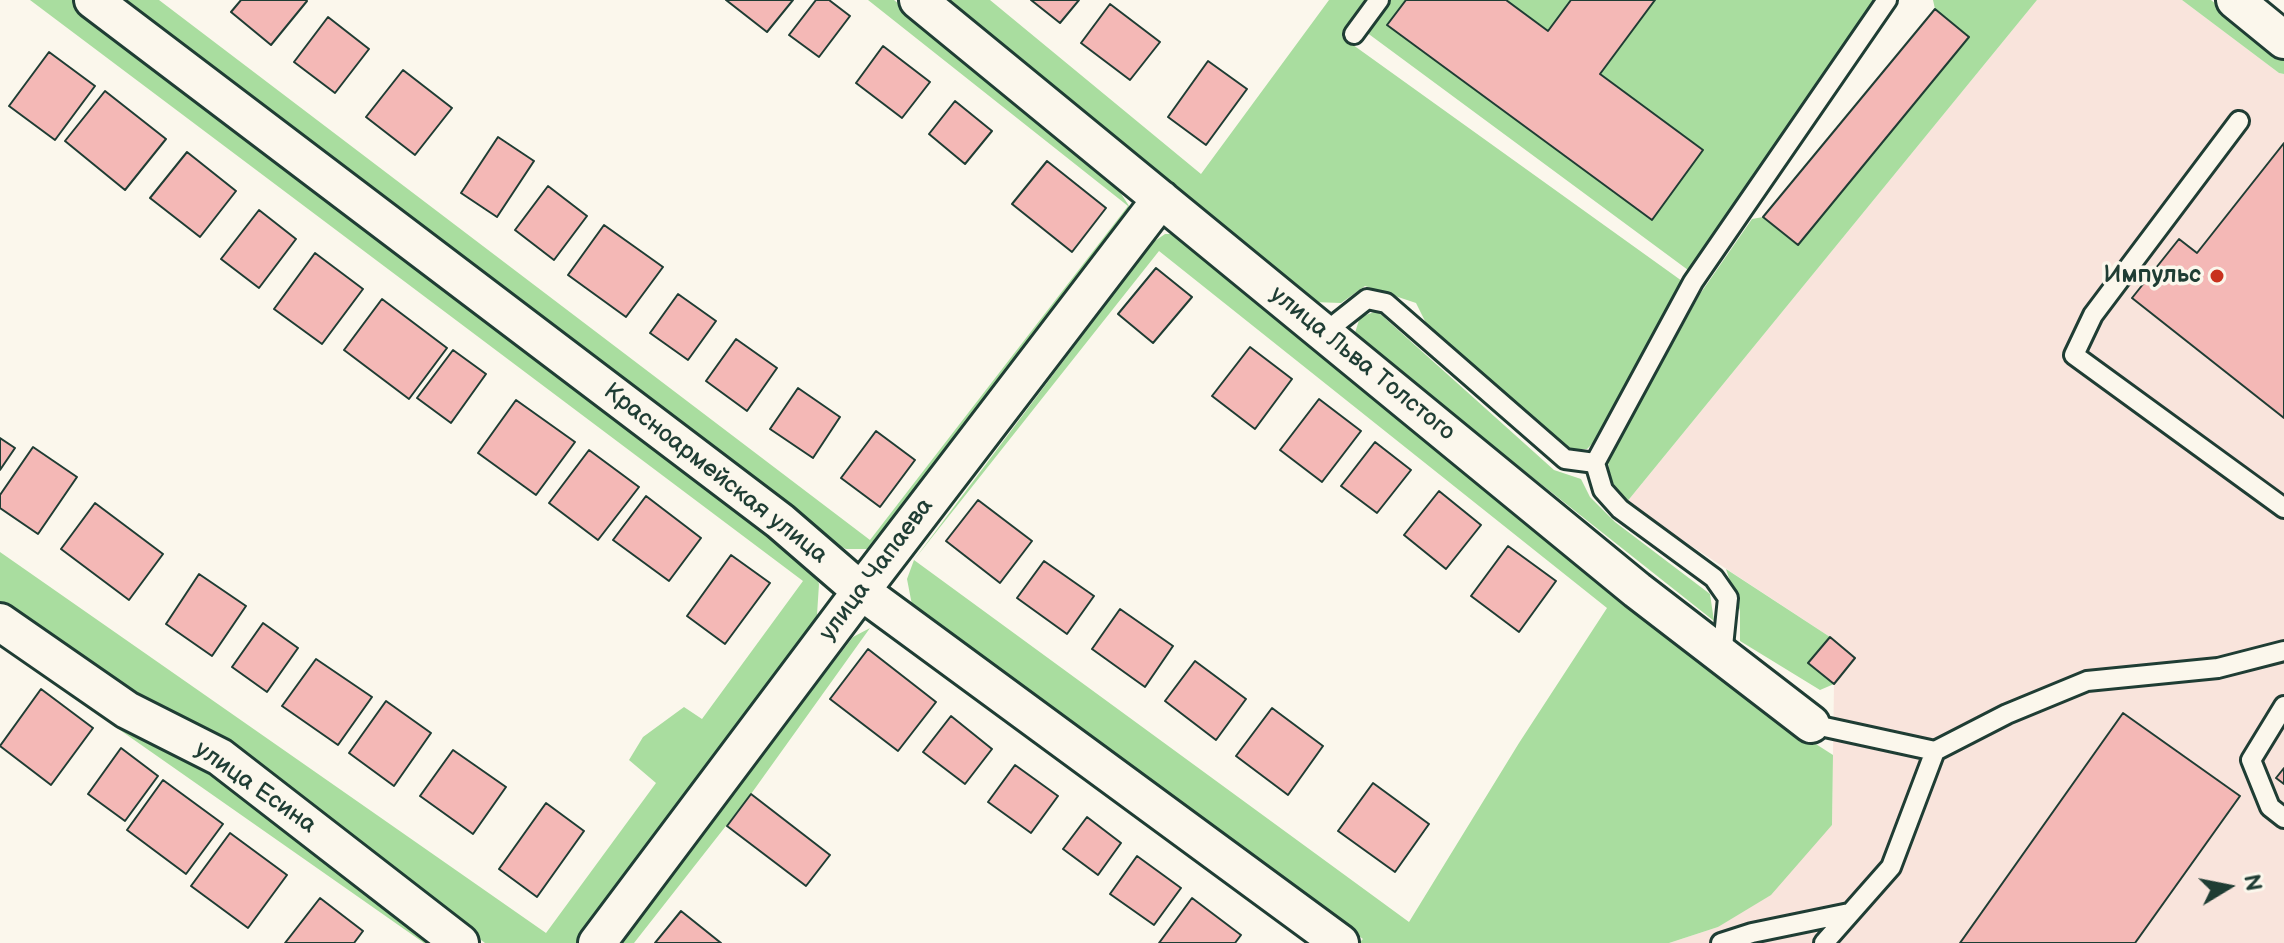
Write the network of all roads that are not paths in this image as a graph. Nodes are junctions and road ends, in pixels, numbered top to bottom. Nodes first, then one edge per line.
1 (93, 0) edge
2 (918, 0) edge
3 (1379, 0) edge
4 (1887, 0) edge
5 (2235, 0) edge
6 (1354, 34) dead end
7 (2284, 40) edge
8 (2239, 121) dead end
9 (1161, 199) junction
10 (1324, 333) junction
11 (1595, 463) junction
12 (2284, 508) edge
13 (861, 591) junction
14 (0, 622) edge
15 (2284, 651) edge
16 (1722, 656) junction
17 (2284, 706) edge
18 (1811, 724) joint
19 (1935, 751) junction
20 (2284, 818) edge
21 (1849, 913) junction
22 (460, 943) edge
23 (597, 943) edge
24 (1340, 943) edge
25 (1721, 943) edge
26 (1824, 943) edge

1 - 13 street, Красноармейская улица
2 - 9 street, улица Льва Толстого
3 - 6 lane
4 - 11 lane
5 - 7 street
8 - 12 lane
9 - 10 street, улица Льва Толстого
9 - 13 street, улица Чапаева
10 - 11 lane
10 - 16 street, улица Льва Толстого
11 - 16 lane
13 - 23 street, улица Чапаева
13 - 24 street, Красноармейская улица
14 - 22 street, улица Есина
15 - 19 lane
16 - 18 street, улица Льва Толстого
17 - 20 lane
18 - 19 lane
19 - 21 lane
21 - 25 lane
21 - 26 lane

